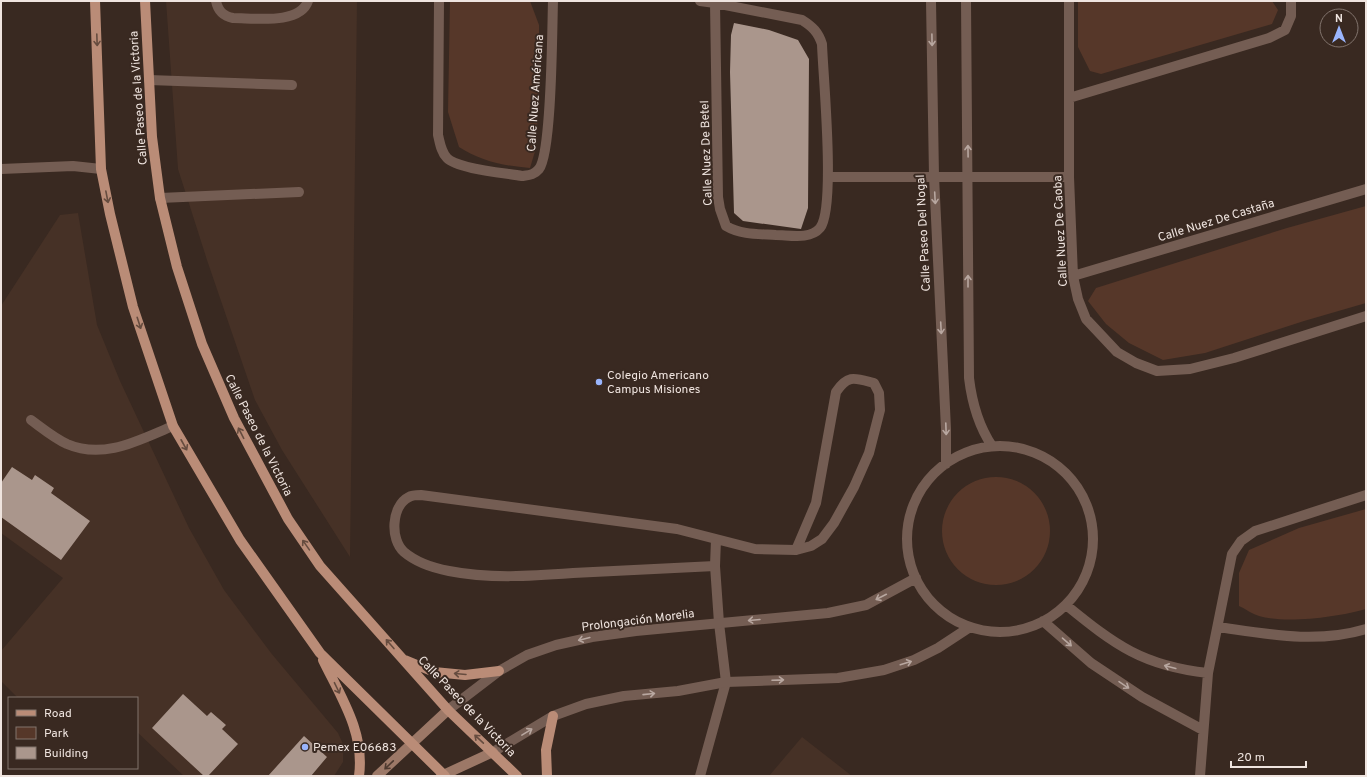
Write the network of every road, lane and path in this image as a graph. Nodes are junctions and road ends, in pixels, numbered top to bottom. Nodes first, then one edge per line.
1 (95, 1) edge
2 (145, 1) edge
3 (216, 1) edge
4 (308, 1) edge
5 (439, 1) edge
6 (553, 1) edge
7 (700, 1) edge
8 (931, 1) edge
9 (966, 1) edge
10 (1070, 1) edge
11 (1291, 1) edge
12 (715, 4) junction
13 (149, 80) junction
14 (292, 85) dead end
15 (1069, 98) junction
16 (1, 168) edge
17 (101, 169) junction
18 (934, 176) junction
19 (968, 176) junction
20 (828, 177) junction
21 (1069, 177) junction
22 (1366, 189) edge
23 (299, 192) dead end
24 (160, 198) junction
25 (1073, 276) junction
26 (1366, 316) edge
27 (31, 420) dead end
28 (173, 426) junction
29 (992, 446) junction
30 (946, 464) junction
31 (1366, 495) edge
32 (716, 539) junction
33 (796, 550) junction
34 (715, 566) junction
35 (916, 578) junction
36 (1066, 605) junction
37 (1043, 622) junction
38 (719, 623) junction
39 (970, 627) junction
40 (1218, 627) junction
41 (1366, 629) edge
42 (320, 652) junction
43 (402, 659) junction
44 (499, 671) junction
45 (1208, 673) junction
46 (726, 682) junction
47 (448, 710) junction
48 (553, 716) junction
49 (1203, 730) junction
50 (412, 743) junction
51 (493, 752) junction
52 (443, 775) edge
53 (359, 776) edge
54 (377, 776) edge
55 (517, 776) edge
56 (547, 776) edge
57 (700, 776) edge
58 (1200, 776) edge

1 -> 17 main road
2 - 13 main road, Calle Paseo de la Victoria
3 - 4 street
5 - 6 street, Calle Nuez Américana
7 - 12 street
8 -> 18 street, Calle Paseo Del Nogal
19 -> 9 street
10 - 15 street, Calle Nuez De Caoba
11 - 15 street
12 - 20 street, Calle Nuez De Betel
12 - 20 street, Calle Nuez De Betel
13 - 14 street
13 - 24 main road, Calle Paseo de la Victoria
15 - 21 street, Calle Nuez De Caoba
16 - 17 street
17 -> 28 main road
18 - 19 street
18 - 20 street
18 -> 30 street, Calle Paseo Del Nogal
19 - 21 street
29 -> 19 street
21 - 25 street, Calle Nuez De Caoba
22 - 25 street, Calle Nuez De Castaña
23 - 24 street
43 -> 24 main road, Calle Paseo de la Victoria
25 - 26 street, Calle Nuez De Caoba
27 - 28 street
28 -> 42 main road
29 - 30 street
29 - 36 street
30 - 35 street
31 - 40 street
32 - 33 street
32 - 34 street
32 - 34 street
33 - 33 street
34 - 38 street
35 -> 38 street, Prolongación Morelia
35 - 39 street
36 - 37 street
45 -> 36 street
37 - 39 street
37 -> 49 street
38 -> 44 street, Prolongación Morelia
38 - 46 street
46 -> 39 street
40 - 41 street
40 - 45 street
42 - 50 main road
42 -> 53 main road
44 -> 43 main road
43 - 47 main road, Calle Paseo de la Victoria
44 - 47 street, Prolongación Morelia
45 - 49 street
48 -> 46 street
46 - 57 street
47 - 50 main road, Prolongación Morelia
51 -> 47 main road, Calle Paseo de la Victoria
51 -> 48 street
48 - 56 main road
49 - 58 street
50 - 52 main road
50 -> 54 main road, Prolongación Morelia
51 - 52 main road
51 - 55 main road, Calle Paseo de la Victoria

